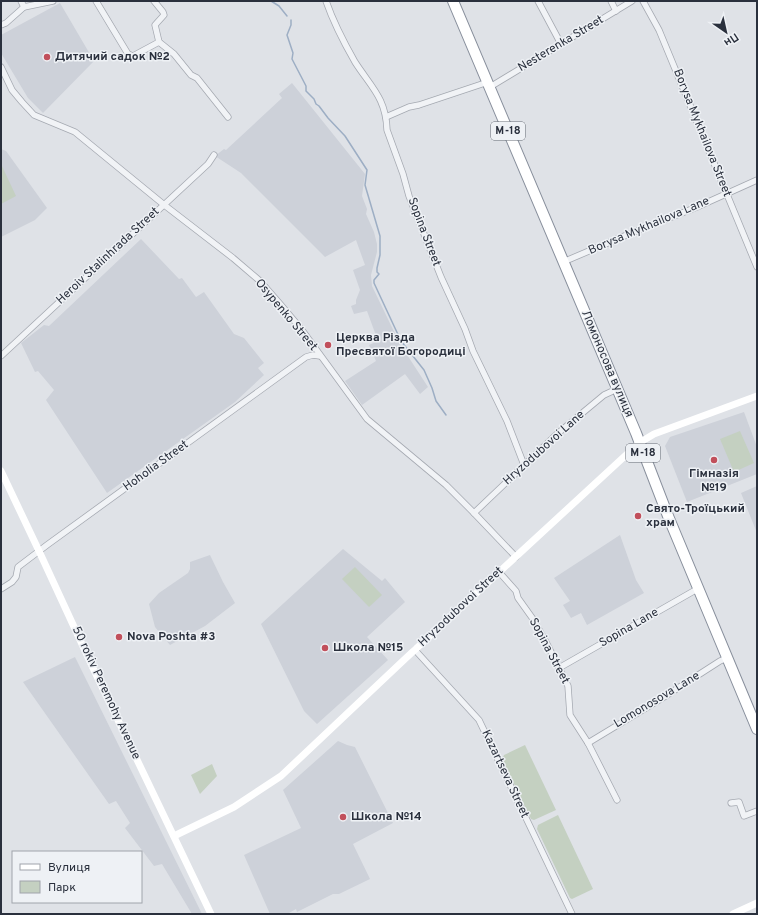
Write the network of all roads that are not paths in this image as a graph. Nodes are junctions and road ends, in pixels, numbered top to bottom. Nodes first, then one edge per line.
1 (53, 1) edge
2 (96, 1) edge
3 (154, 1) edge
4 (326, 1) edge
5 (453, 1) edge
6 (538, 1) edge
7 (611, 1) edge
8 (632, 1) edge
9 (643, 1) edge
10 (22, 4) edge
11 (616, 11) junction
12 (1, 25) edge
13 (159, 42) junction
14 (561, 44) junction
15 (1, 67) edge
16 (489, 85) junction
17 (228, 117) dead end
18 (386, 117) junction
19 (214, 155) dead end
20 (757, 180) edge
21 (726, 194) junction
22 (164, 204) junction
23 (563, 262) junction
24 (757, 267) edge
25 (1, 356) edge
26 (320, 356) junction
27 (617, 390) junction
28 (757, 396) edge
29 (639, 443) junction
30 (524, 465) junction
31 (1, 471) edge
32 (474, 512) junction
33 (39, 550) junction
34 (516, 557) junction
35 (499, 572) junction
36 (699, 588) junction
37 (1, 589) edge
38 (415, 650) junction
39 (727, 658) junction
40 (559, 668) junction
41 (757, 729) edge
42 (588, 743) junction
43 (617, 800) dead end
44 (731, 803) dead end
45 (757, 811) edge
46 (174, 836) junction
47 (757, 903) edge
48 (211, 914) edge
49 (572, 914) edge
50 (733, 914) edge

1 - 10 street
2 - 13 street
3 - 13 street
4 - 18 street, Sopina Street
5 - 16 highway, Ломоносова вулиця / М-18
6 - 14 street
7 - 11 street
8 - 11 street, Nesterenka Street
9 - 21 street, Borysa Mykhailova Street
10 - 12 street
11 - 14 street, Nesterenka Street
13 - 17 street
14 - 16 street, Nesterenka Street
15 - 22 street, Osypenko Street
16 - 18 street, Nesterenka Street
16 - 23 highway, Ломоносова вулиця / М-18
18 - 30 street, Sopina Street
19 - 22 street, Heroiv Stalinhrada Street
20 - 21 street, Borysa Mykhailova Lane
21 - 23 street, Borysa Mykhailova Lane
21 - 24 street, Borysa Mykhailova Street
22 - 25 street, Heroiv Stalinhrada Street
22 - 26 street, Osypenko Street
23 - 27 highway, Ломоносова вулиця / М-18
26 - 32 street, Osypenko Street
26 - 33 street, Hoholia Street
27 - 29 highway, Ломоносова вулиця / М-18
27 - 30 street, Hryzodubovoi Lane
28 - 29 street, Hryzodubovoi Street
29 - 34 street, Hryzodubovoi Street
29 - 36 highway, Ломоносова вулиця / М-18
30 - 32 street, Hryzodubovoi Lane
31 - 33 street, 50 rokiv Peremohy Avenue
32 - 34 street, Osypenko Street
33 - 37 street, Hoholia Street
33 - 46 street, 50 rokiv Peremohy Avenue
34 - 35 street, Hryzodubovoi Street
35 - 38 street, Hryzodubovoi Street
35 - 40 street, Sopina Street
36 - 39 highway, Ломоносова вулиця / М-18
36 - 40 street, Sopina Lane
38 - 46 street, Hryzodubovoi Street
38 - 49 street, Kazartseva Street
39 - 41 highway, Ломоносова вулиця / М-18
39 - 42 street, Lomonosova Lane
40 - 42 street, Sopina Street
42 - 43 street, Sopina Street
44 - 45 street
46 - 48 street, 50 rokiv Peremohy Avenue
47 - 50 street

